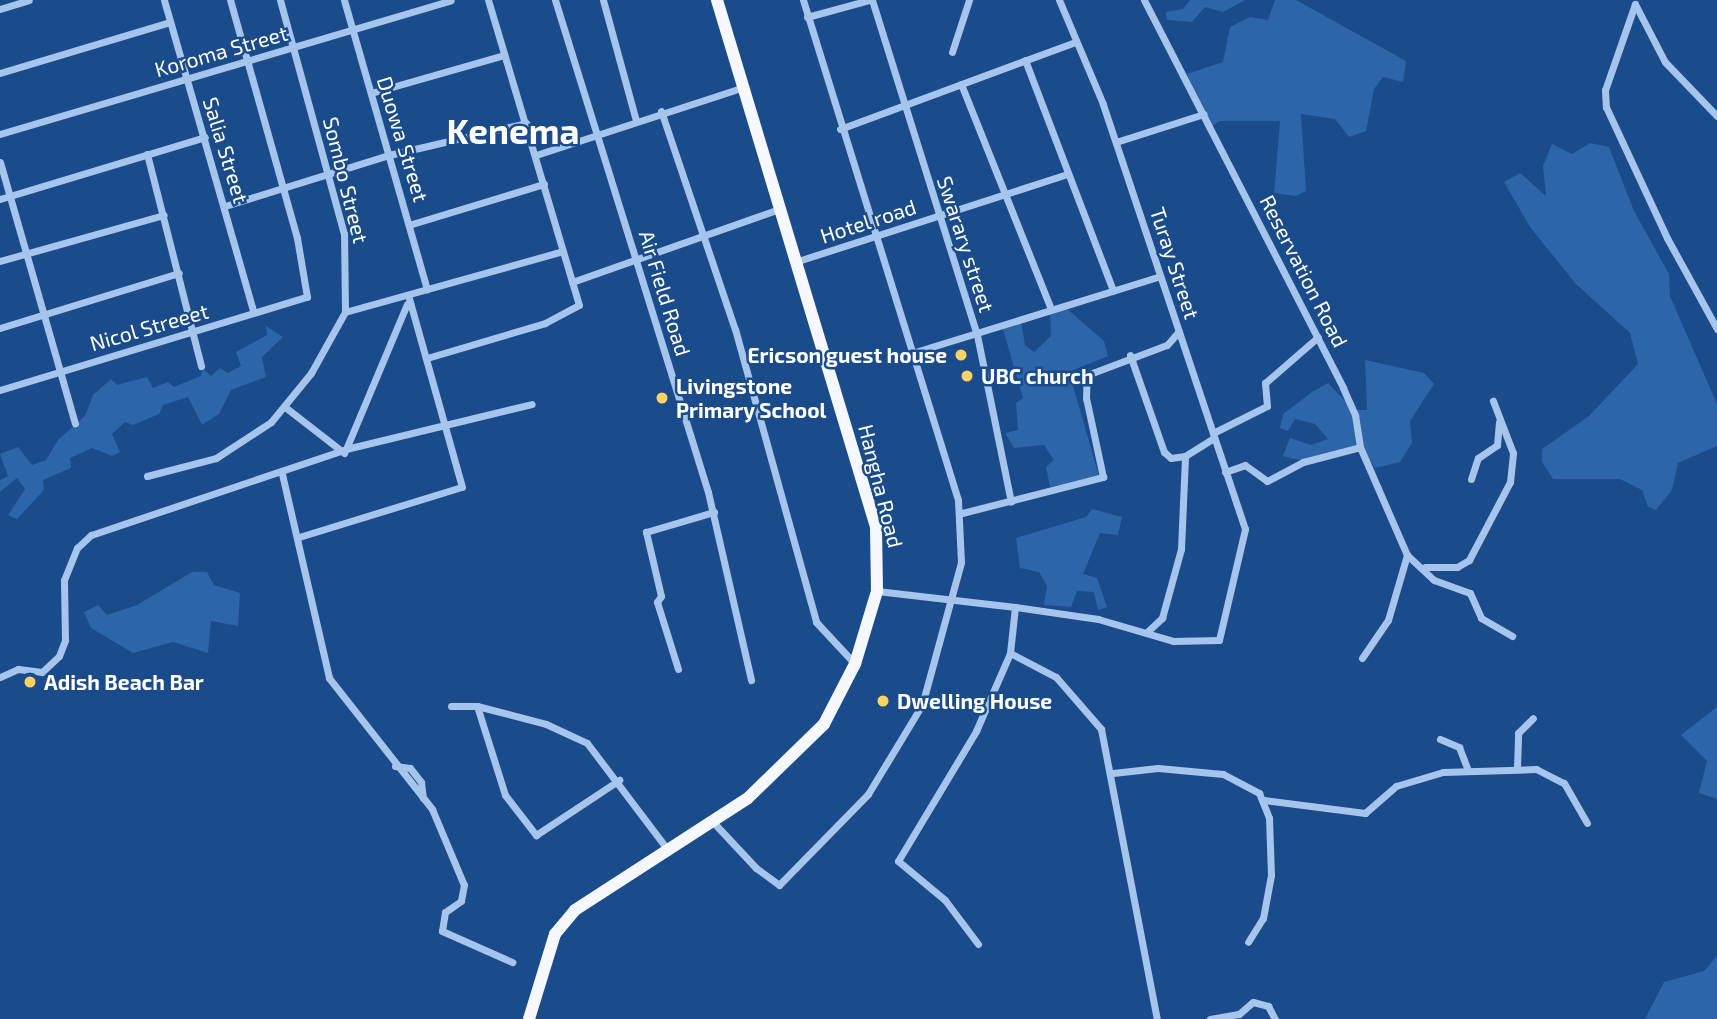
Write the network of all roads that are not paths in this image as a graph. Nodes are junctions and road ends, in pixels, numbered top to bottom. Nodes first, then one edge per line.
1 (29, 0) edge
2 (164, 0) edge
3 (230, 0) edge
4 (280, 0) edge
5 (344, 0) edge
6 (450, 0) edge
7 (488, 0) edge
8 (555, 0) edge
9 (603, 0) edge
10 (717, 0) edge
11 (803, 0) edge
12 (871, 0) edge
13 (969, 0) edge
14 (1059, 0) edge
15 (1144, 0) edge
16 (1635, 2) edge
17 (0, 9) edge
18 (807, 17) junction
19 (170, 22) junction
20 (351, 30) junction
21 (1075, 42) junction
22 (294, 49) junction
23 (952, 52) dead end
24 (504, 55) junction
25 (246, 61) junction
26 (1025, 61) junction
27 (0, 73) edge
28 (186, 79) junction
29 (961, 85) junction
30 (745, 87) junction
31 (371, 93) junction
32 (903, 106) junction
33 (661, 111) junction
34 (1204, 114) junction
35 (1717, 116) edge
36 (636, 121) junction
37 (526, 123) junction
38 (840, 130) junction
39 (0, 134) edge
40 (597, 134) junction
41 (205, 137) junction
42 (1116, 142) junction
43 (147, 154) junction
44 (389, 155) junction
45 (536, 155) junction
46 (0, 162) edge
47 (327, 174) junction
48 (1067, 174) junction
49 (544, 184) junction
50 (280, 190) junction
51 (10, 197) junction
52 (1006, 197) junction
53 (0, 199) edge
54 (225, 206) junction
55 (779, 209) junction
56 (164, 215) junction
57 (939, 216) junction
58 (412, 224) junction
59 (874, 235) junction
60 (702, 237) junction
61 (563, 251) junction
62 (27, 253) junction
63 (0, 261) edge
64 (637, 261) junction
65 (798, 261) junction
66 (179, 273) junction
67 (1157, 277) junction
68 (572, 282) junction
69 (427, 289) junction
70 (1113, 291) junction
71 (408, 300) junction
72 (1051, 309) junction
73 (253, 311) junction
74 (44, 312) junction
75 (345, 312) junction
76 (0, 328) edge
77 (1717, 329) edge
78 (1179, 331) junction
79 (194, 332) junction
80 (976, 335) junction
81 (1318, 337) junction
82 (912, 353) junction
83 (1130, 355) junction
84 (427, 358) junction
85 (201, 366) dead end
86 (61, 374) junction
87 (0, 390) edge
88 (1493, 401) dead end
89 (532, 404) dead end
90 (285, 407) junction
91 (1499, 421) junction
92 (75, 423) dead end
93 (447, 428) junction
94 (1214, 436) junction
95 (1360, 447) junction
96 (345, 451) junction
97 (1185, 456) junction
98 (1225, 472) junction
99 (282, 474) junction
100 (148, 477) dead end
101 (1471, 479) dead end
102 (1011, 502) junction
103 (714, 512) junction
104 (962, 513) junction
105 (299, 537) junction
106 (1407, 555) junction
107 (1425, 567) junction
108 (877, 591) junction
109 (954, 601) junction
110 (1015, 607) junction
111 (1147, 632) junction
112 (1512, 636) dead end
113 (1010, 653) junction
114 (1362, 659) dead end
115 (855, 664) junction
116 (678, 669) dead end
117 (0, 677) edge
118 (751, 680) dead end
119 (451, 706) dead end
120 (477, 706) junction
121 (1532, 718) dead end
122 (1440, 739) dead end
123 (1467, 768) junction
124 (1517, 768) junction
125 (1113, 773) junction
126 (619, 780) junction
127 (1264, 800) junction
128 (713, 822) junction
129 (1587, 823) dead end
130 (668, 850) junction
131 (1248, 942) dead end
132 (978, 944) dead end
133 (512, 962) dead end
134 (529, 1019) edge
135 (1157, 1019) edge
136 (1210, 1019) edge
137 (1275, 1019) edge

1 - 17 street
2 - 19 street, Salia Street
3 - 25 street
4 - 22 street, Sombo Street
5 - 20 street, Duowa Street
6 - 20 street, Koroma Street
7 - 24 street
8 - 40 street, Air Field Road
9 - 36 street
10 - 30 highway, Hangha Road
11 - 18 street
12 - 18 street
12 - 32 street, Swarary street
13 - 23 street
14 - 21 street, Turay Street
15 - 34 street, Reservation Road
16 - 35 street
16 - 77 street
18 - 38 street
19 - 27 street
19 - 28 street, Salia Street
20 - 22 street, Koroma Street
20 - 31 street, Duowa Street
21 - 26 street
21 - 42 street, Turay Street
22 - 25 street, Koroma Street
22 - 47 street, Sombo Street
24 - 31 street
24 - 37 street
25 - 28 street, Koroma Street
25 - 50 street
26 - 29 street
26 - 48 street
28 - 39 street, Koroma Street
28 - 41 street, Salia Street
29 - 32 street
29 - 52 street
30 - 33 street
30 - 55 highway, Hangha Road
31 - 44 street, Duowa Street
32 - 38 street
32 - 57 street, Swarary street
33 - 36 street
33 - 60 street
34 - 42 street
34 - 81 street, Reservation Road
36 - 40 street
37 - 44 street
37 - 45 street
38 - 59 street
40 - 45 street
40 - 64 street, Air Field Road
41 - 43 street
41 - 54 street, Salia Street
42 - 67 street, Turay Street
43 - 51 street
43 - 56 street
44 - 47 street
44 - 58 street, Duowa Street
45 - 49 street
46 - 51 street
47 - 50 street
47 - 75 street, Sombo Street
48 - 52 street, Hotel road
48 - 70 street
49 - 58 street
49 - 61 street
50 - 54 street
50 - 73 street, Nicol Streeet
51 - 53 street
51 - 62 street
52 - 57 street, Hotel road
52 - 72 street
54 - 73 street, Salia Street
55 - 60 street
55 - 65 highway, Hangha Road
56 - 62 street
56 - 66 street
57 - 59 street, Hotel road
57 - 80 street, Swarary street
58 - 69 street, Duowa Street
59 - 65 street, Hotel road
59 - 82 street
60 - 64 street
60 - 115 street
61 - 68 street
61 - 69 street
62 - 63 street
62 - 74 street
64 - 68 street
64 - 103 street, Air Field Road
65 - 108 highway, Hangha Road
66 - 74 street
66 - 79 street
67 - 70 street
67 - 78 street, Turay Street
68 - 84 street
69 - 71 street
70 - 72 street
71 - 75 street
71 - 84 street
71 - 96 street
72 - 80 street
73 - 79 street, Nicol Streeet
74 - 76 street
74 - 86 street
75 - 90 street
78 - 83 street
78 - 94 street, Turay Street
79 - 85 street
79 - 86 street, Nicol Streeet
80 - 82 street
80 - 102 street, Swarary street
81 - 94 street
81 - 95 street, Reservation Road
82 - 104 street
83 - 97 street
83 - 102 street
84 - 93 street
86 - 87 street, Nicol Streeet
86 - 92 street
88 - 91 street
89 - 93 street
90 - 96 street
90 - 100 street
91 - 101 street
91 - 107 street
93 - 96 street
93 - 105 street
94 - 97 street
94 - 98 street, Turay Street
95 - 98 street
95 - 106 street, Reservation Road
96 - 99 street
97 - 111 street
98 - 111 street, Turay Street
99 - 105 street
99 - 117 street
102 - 104 street
103 - 116 street
103 - 118 street, Air Field Road
104 - 109 street
105 - 133 street
106 - 107 street
106 - 114 street
107 - 112 street
108 - 109 street
108 - 115 highway, Hangha Road
109 - 110 street
109 - 128 street
110 - 111 street
110 - 113 street
113 - 125 street
113 - 132 street
115 - 128 highway, Hangha Road
119 - 120 street
120 - 126 street
120 - 126 street
121 - 124 street
122 - 123 street
123 - 124 street
123 - 127 street
124 - 129 street
125 - 127 street
125 - 135 street
126 - 130 street
127 - 131 street
128 - 130 highway, Hangha Road
130 - 134 highway, Hangha Road
136 - 137 street

